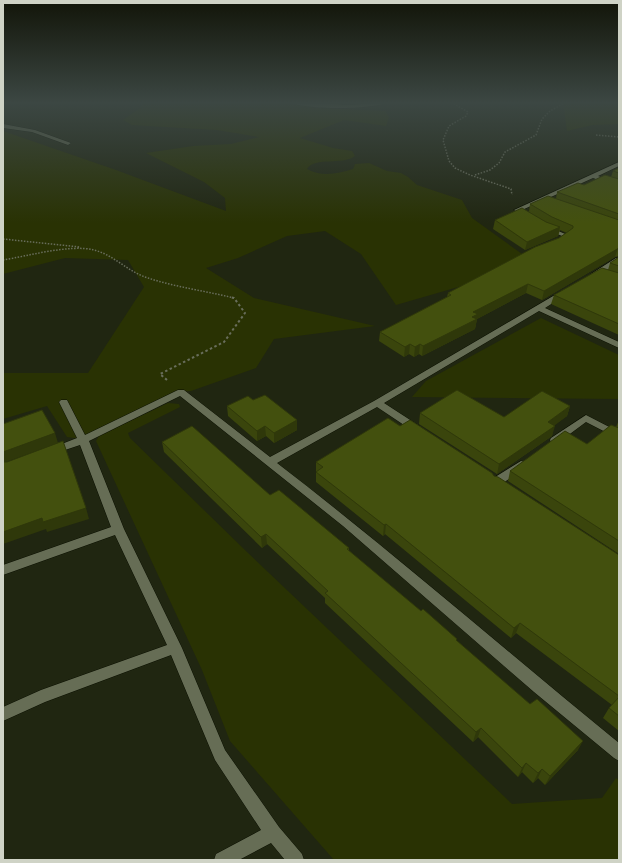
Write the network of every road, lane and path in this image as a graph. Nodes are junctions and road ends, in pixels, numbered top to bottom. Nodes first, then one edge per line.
1 (444, 142) edge
2 (523, 142) edge
3 (619, 164) edge
4 (474, 176) junction
5 (593, 176) junction
6 (619, 185) edge
7 (542, 199) junction
8 (549, 202) edge
9 (522, 207) junction
10 (3, 239) edge
11 (550, 245) edge
12 (94, 250) junction
13 (3, 260) edge
14 (619, 260) edge
15 (586, 280) edge
16 (573, 288) edge
17 (539, 308) junction
18 (619, 345) edge
19 (181, 392) junction
20 (64, 402) dead end
21 (376, 403) junction
22 (423, 434) edge
23 (619, 436) edge
24 (83, 440) junction
25 (548, 446) edge
26 (41, 455) edge
27 (528, 459) edge
28 (270, 462) junction
29 (509, 489) edge
30 (118, 529) junction
31 (3, 570) edge
32 (175, 648) junction
33 (3, 714) edge
34 (619, 753) edge
35 (273, 833) junction
36 (222, 860) edge
37 (296, 860) edge

1 - 4 path
2 - 4 path
3 - 5 street
4 - 9 path
5 - 6 street
5 - 7 street
7 - 8 street
7 - 9 street
9 - 11 street
10 - 12 path
12 - 13 path
12 - 19 path
14 - 15 street
16 - 17 street
17 - 18 street
17 - 21 street
19 - 24 street
19 - 28 street
20 - 24 street
21 - 22 street
21 - 28 street
23 - 25 street
24 - 26 street
24 - 30 street
27 - 29 street
28 - 34 street
30 - 31 street
30 - 32 street
32 - 33 street
32 - 35 street
35 - 36 street
35 - 37 street

